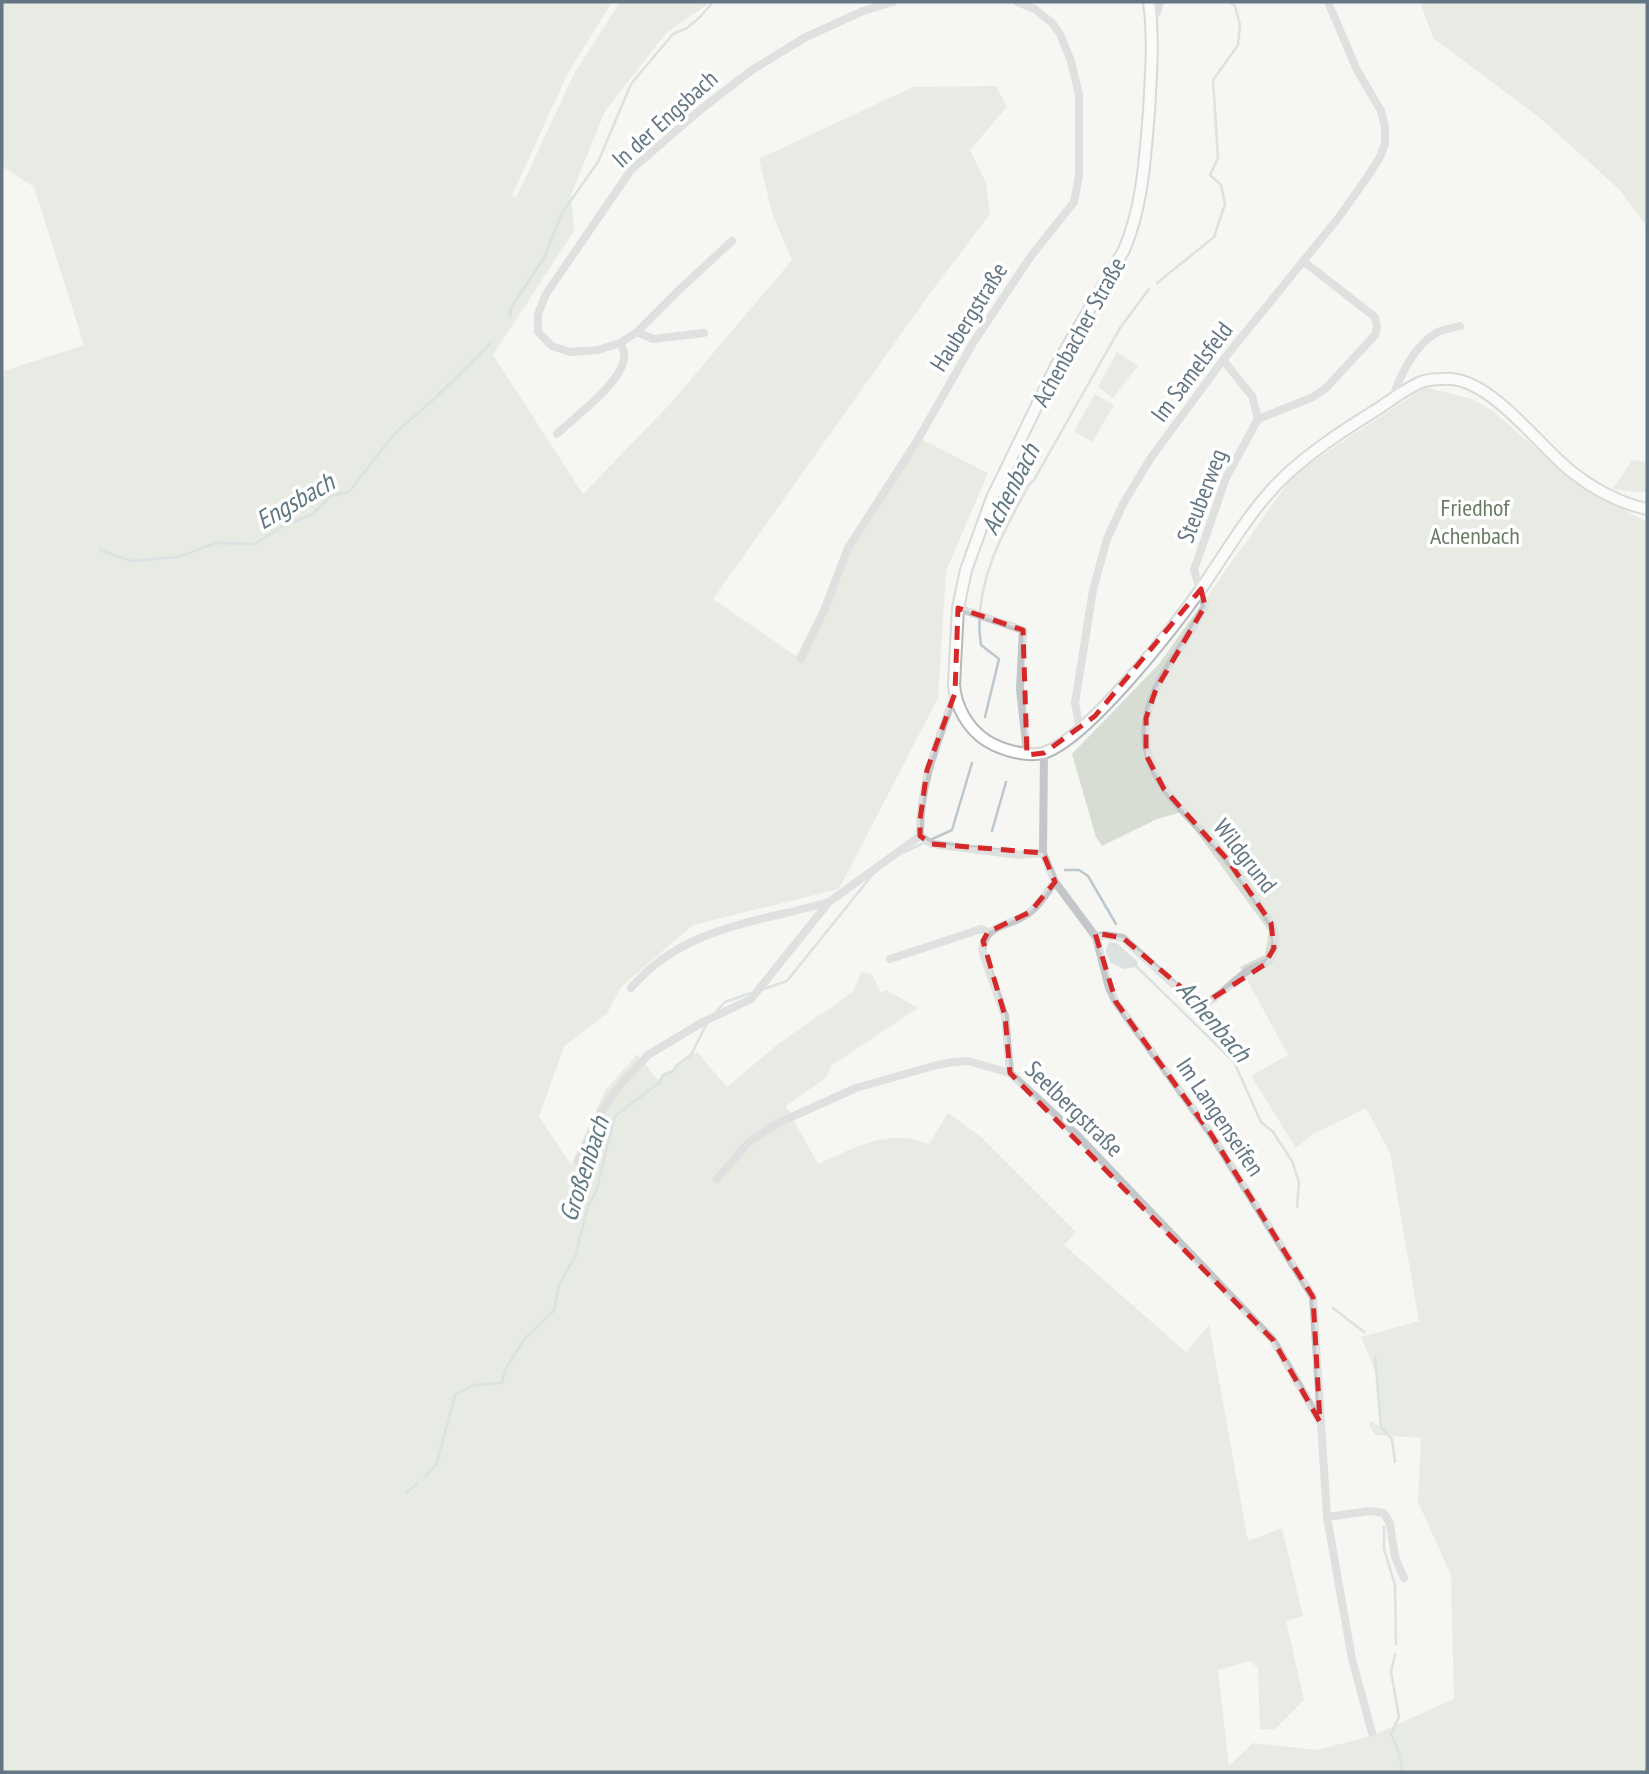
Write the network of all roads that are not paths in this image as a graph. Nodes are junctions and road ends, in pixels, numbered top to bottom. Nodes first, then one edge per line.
1 (893, 2) edge
2 (1017, 2) edge
3 (1149, 2) edge
4 (1160, 2) edge
5 (1328, 2) edge
6 (1151, 18) junction
7 (732, 241) dead end
8 (1303, 261) junction
9 (1460, 326) dead end
10 (637, 332) junction
11 (704, 333) dead end
12 (620, 343) junction
13 (1223, 360) junction
14 (1393, 398) junction
15 (1258, 419) junction
16 (557, 435) dead end
17 (1647, 509) edge
18 (1201, 589) junction
19 (958, 608) junction
20 (801, 659) dead end
21 (955, 693) junction
22 (1080, 730) junction
23 (1044, 752) junction
24 (1025, 754) junction
25 (920, 836) junction
26 (1044, 853) junction
27 (1055, 882) junction
28 (829, 902) junction
29 (988, 932) junction
30 (1096, 937) junction
31 (890, 959) dead end
32 (631, 988) dead end
33 (1010, 1073) junction
34 (578, 1161) dead end
35 (718, 1179) dead end
36 (1320, 1422) junction
37 (1326, 1517) junction
38 (1404, 1578) dead end
39 (1372, 1733) dead end

1 - 12 street, In der Engsbach
2 - 20 street, Haubergstraße
3 - 6 main road, Achenbacher Straße
4 - 6 street
5 - 8 street, Im Samelsfeld
6 - 19 main road, Achenbacher Straße
7 - 10 street, In der Engsbach
8 - 13 street, Im Samelsfeld
8 - 15 street
9 - 14 street
10 - 11 street
10 - 12 street, In der Engsbach
12 - 16 street
13 - 15 street
13 - 22 street, Im Samelsfeld
14 - 17 main road, Achenbacher Straße
14 - 18 main road, Achenbacher Straße
15 - 18 street, Steuberweg
18 - 22 main road, Achenbacher Straße
18 - 30 street, Wildgrund
19 - 21 main road, Achenbacher Straße
19 - 24 street
21 - 24 main road, Achenbacher Straße
21 - 25 street
22 - 23 main road, Achenbacher Straße
23 - 24 main road, Achenbacher Straße
23 - 26 street, Im Langenseifen
25 - 26 street
25 - 28 street
26 - 27 street, Im Langenseifen
27 - 29 street
27 - 30 street, Im Langenseifen
28 - 32 street
28 - 34 street
29 - 31 street
29 - 33 street
30 - 36 street, Im Langenseifen
33 - 35 street, Seelbergstraße
33 - 36 street, Seelbergstraße
36 - 37 street, Im Langenseifen
37 - 38 street
37 - 39 street, Im Langenseifen

